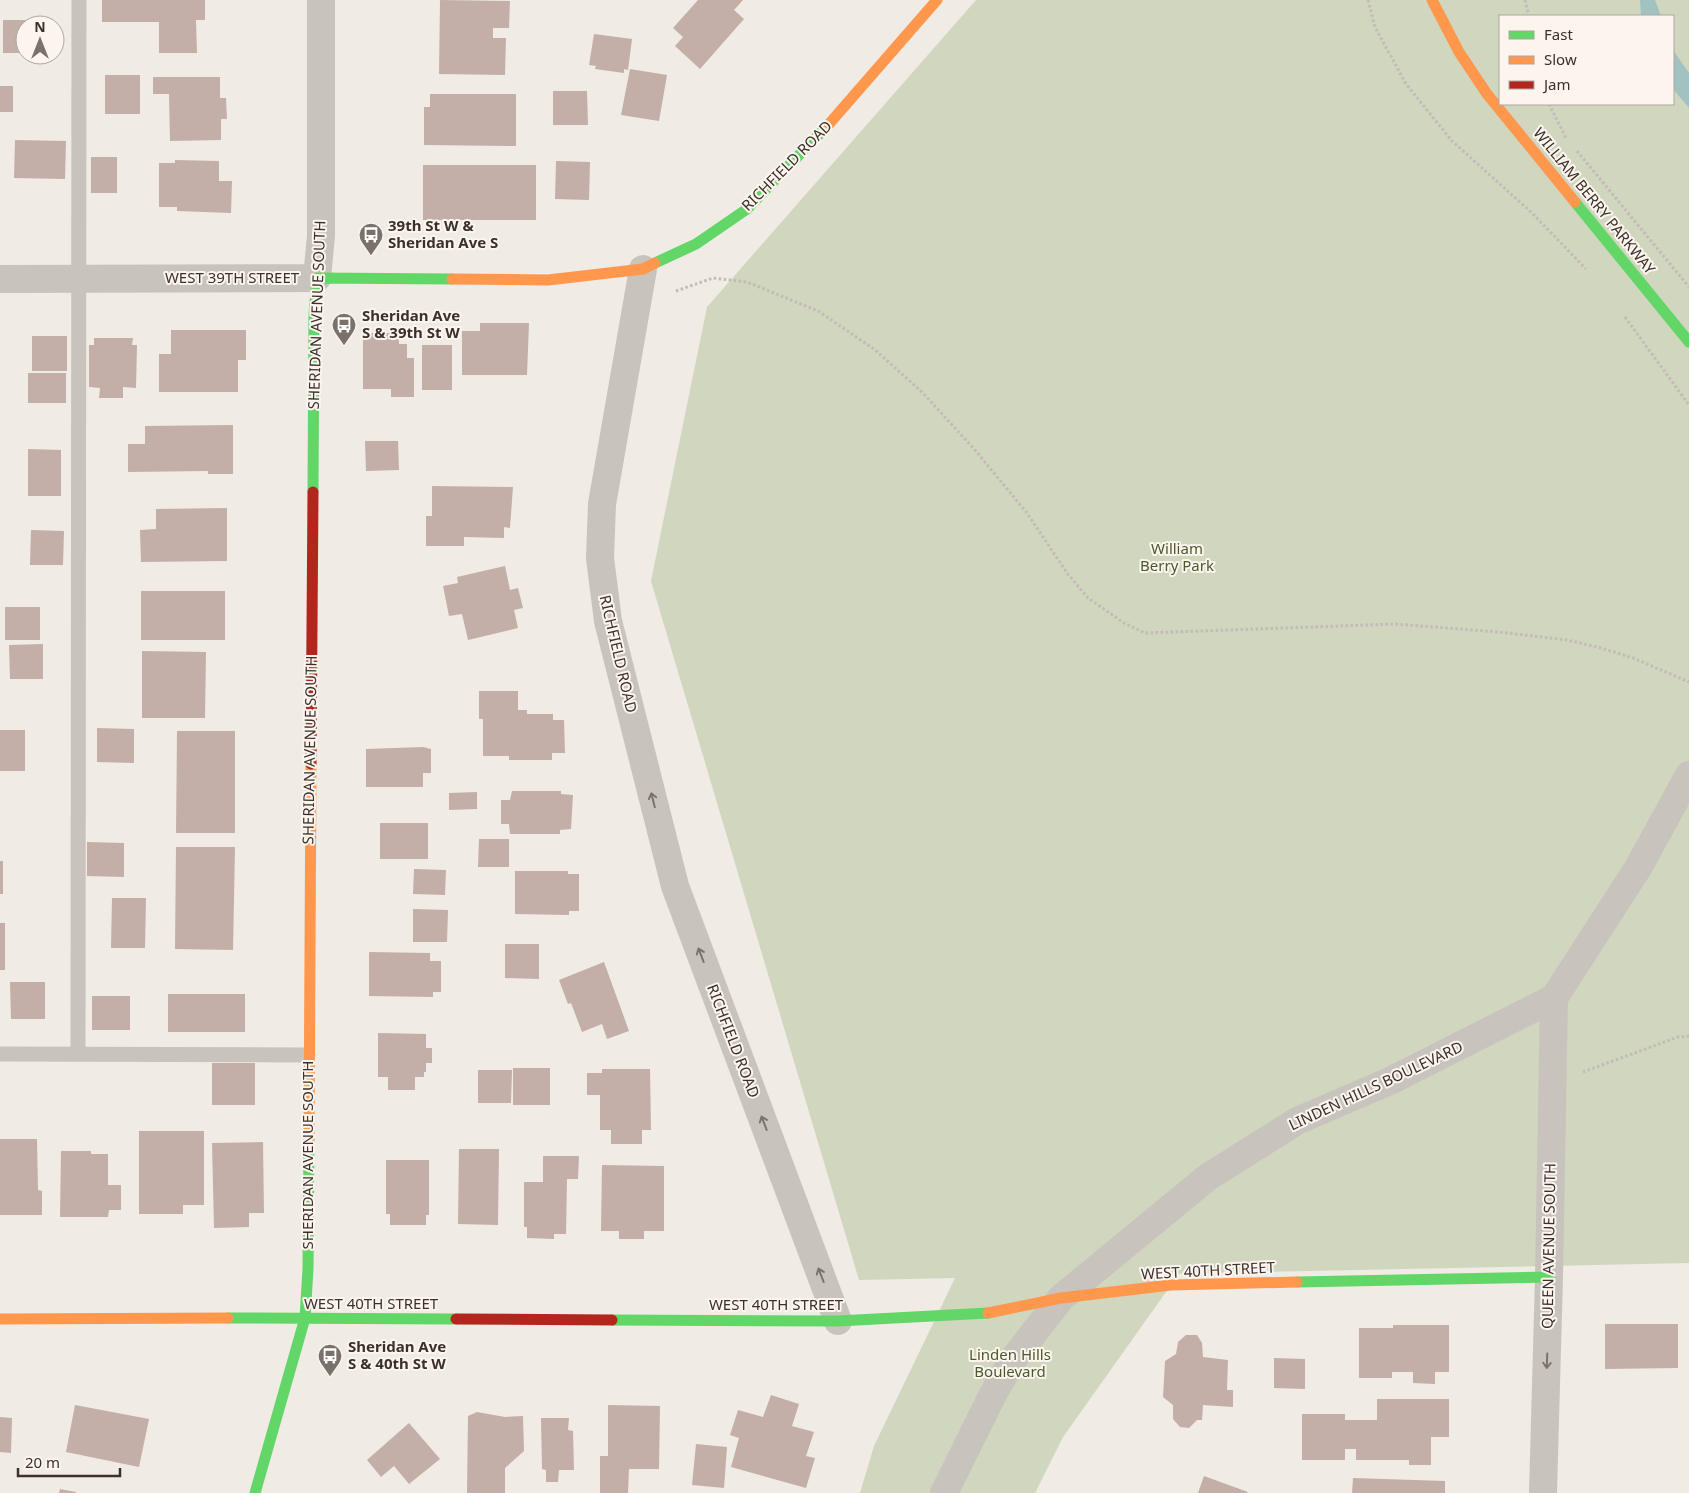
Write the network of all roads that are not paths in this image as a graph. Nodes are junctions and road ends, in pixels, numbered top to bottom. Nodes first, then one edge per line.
1 (79, 0) edge
2 (322, 0) edge
3 (937, 0) edge
4 (1432, 0) edge
5 (643, 269) junction
6 (317, 278) junction
7 (0, 279) edge
8 (78, 279) junction
9 (1689, 342) edge
10 (1689, 776) edge
11 (1554, 998) junction
12 (0, 1054) edge
13 (78, 1054) junction
14 (308, 1055) junction
15 (1549, 1277) junction
16 (1061, 1298) junction
17 (305, 1318) junction
18 (0, 1320) edge
19 (838, 1321) junction
20 (255, 1493) edge
21 (944, 1493) edge
22 (1543, 1493) edge

1 - 8 lane
2 - 6 street, SHERIDAN AVENUE SOUTH
3 - 5 street, RICHFIELD ROAD
4 - 9 street, WILLIAM BERRY PARKWAY
5 - 6 street, WEST 39TH STREET
19 -> 5 street, RICHFIELD ROAD
6 - 8 street, WEST 39TH STREET
6 - 14 street, SHERIDAN AVENUE SOUTH
7 - 8 street, WEST 39TH STREET
8 - 13 lane
10 - 11 street
11 - 15 street, QUEEN AVENUE SOUTH
11 - 16 street, LINDEN HILLS BOULEVARD
12 - 13 lane
13 - 14 lane
14 - 17 street, SHERIDAN AVENUE SOUTH
15 - 16 street, WEST 40TH STREET
15 -> 22 street, QUEEN AVENUE SOUTH
16 - 19 street, WEST 40TH STREET
16 - 21 street, LINDEN HILLS BOULEVARD
17 - 18 street, WEST 40TH STREET
17 - 19 street, WEST 40TH STREET
17 - 20 street, SHERIDAN AVENUE SOUTH

